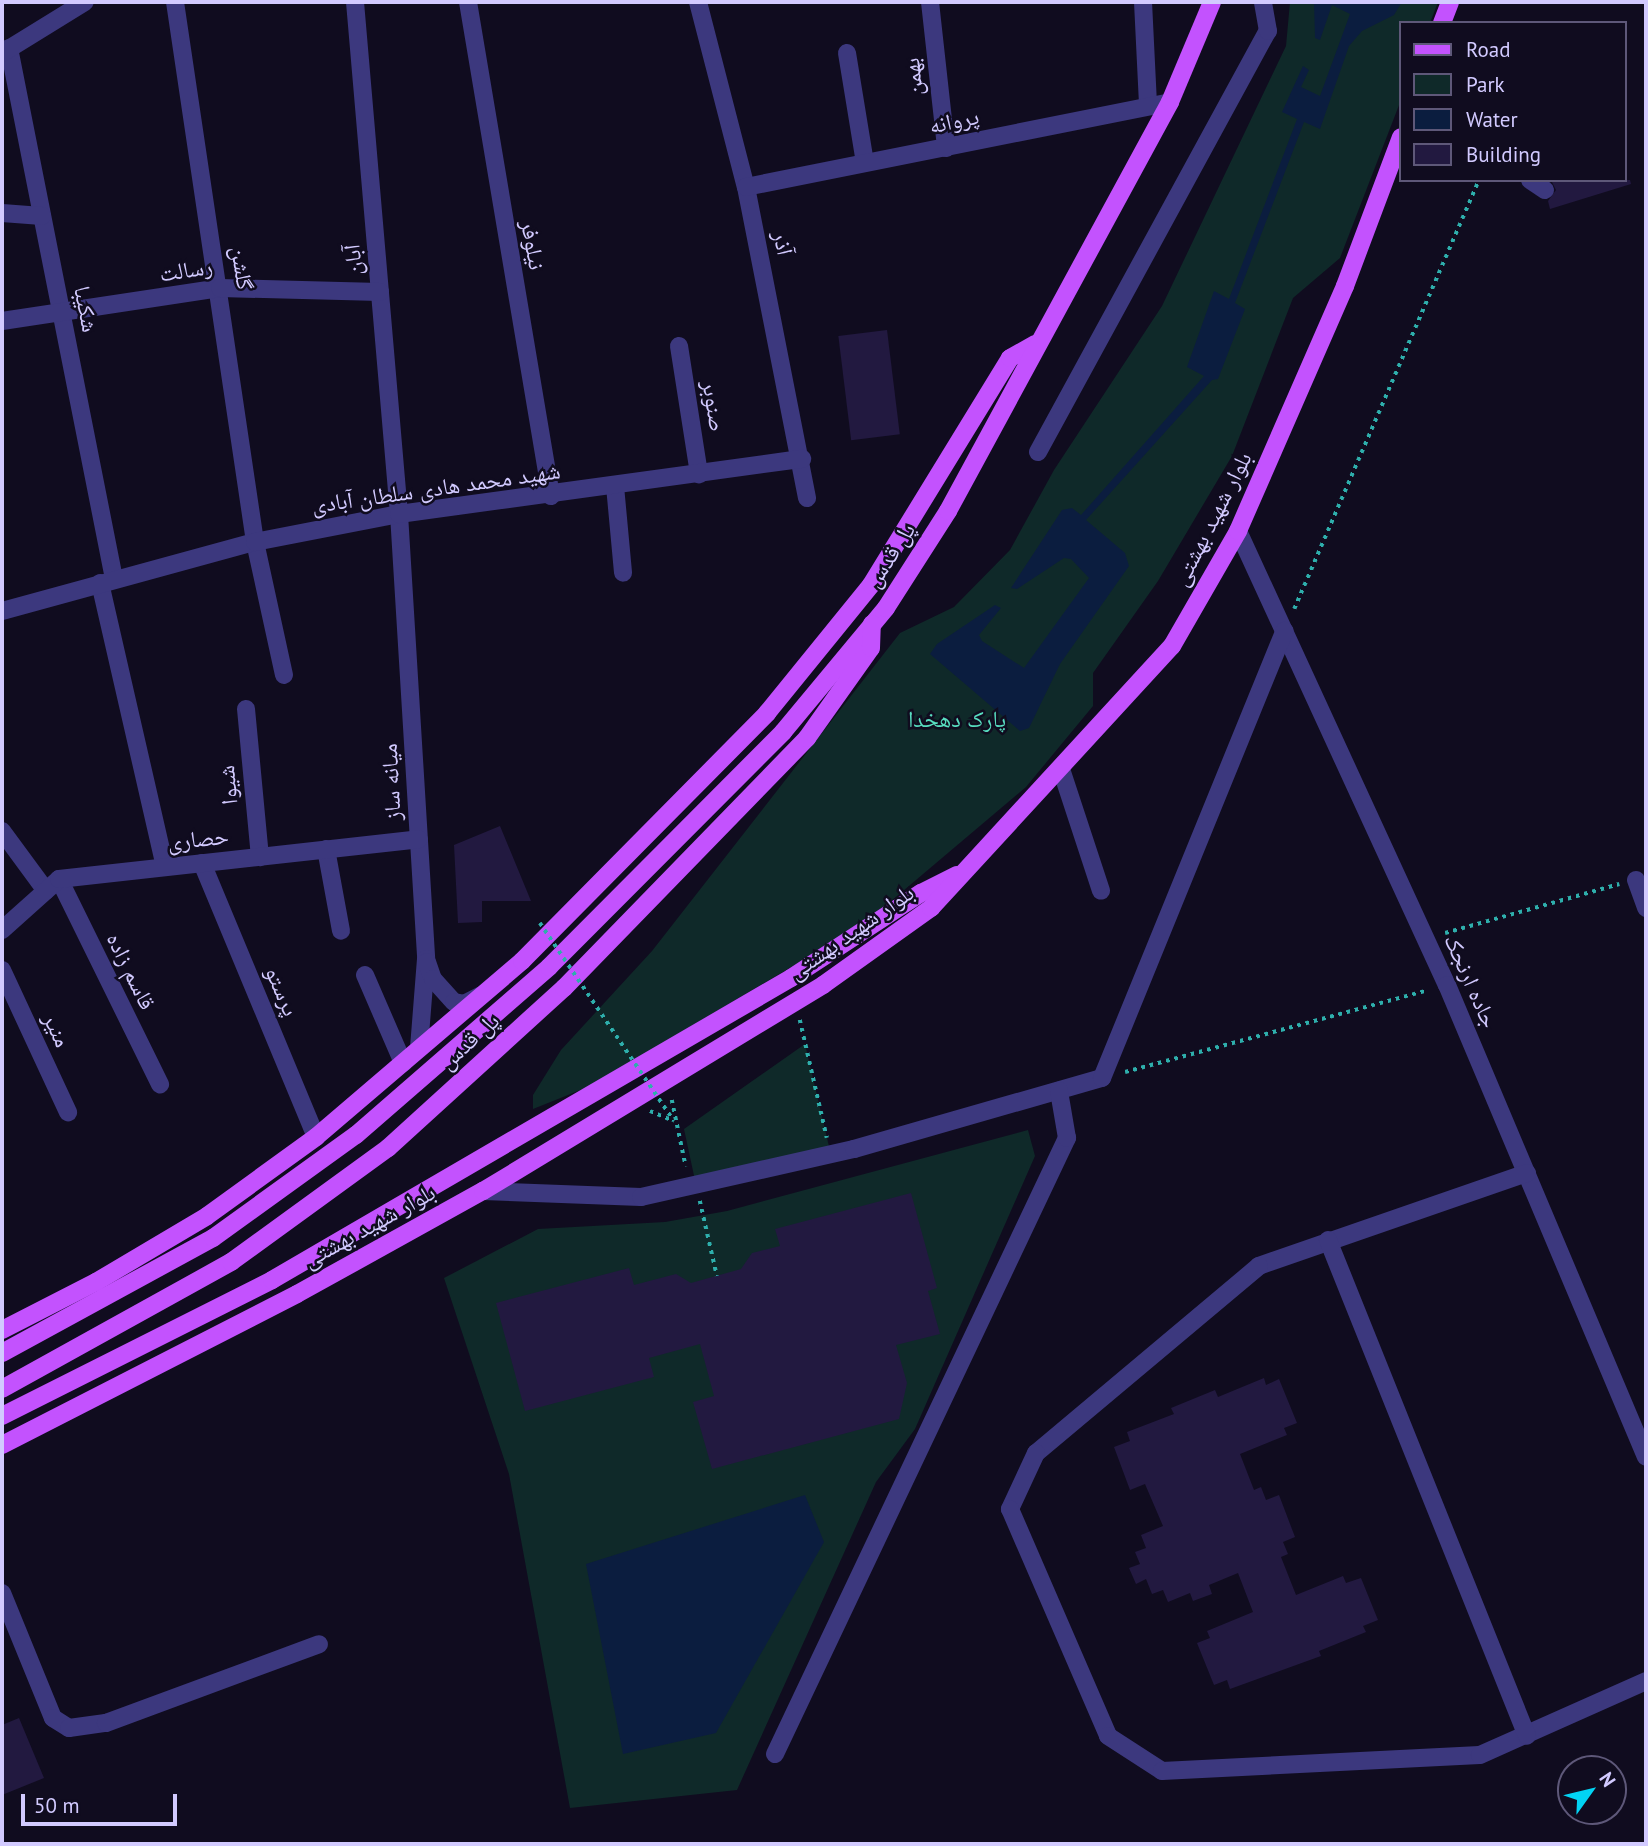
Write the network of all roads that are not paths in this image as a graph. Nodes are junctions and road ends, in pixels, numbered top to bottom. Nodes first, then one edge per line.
1 (85, 2) edge
2 (174, 2) edge
3 (355, 2) edge
4 (468, 2) edge
5 (698, 2) edge
6 (930, 2) edge
7 (1143, 2) edge
8 (1212, 2) edge
9 (1263, 2) edge
10 (1450, 2) edge
11 (1443, 21) edge
12 (5, 50) edge
13 (846, 52) dead end
14 (1170, 102) junction
15 (1148, 106) junction
16 (1400, 140) edge
17 (946, 148) junction
18 (865, 163) junction
19 (746, 187) junction
20 (2, 213) edge
21 (42, 216) junction
22 (220, 288) junction
23 (380, 292) junction
24 (62, 315) junction
25 (2, 321) edge
26 (1037, 342) junction
27 (679, 346) dead end
28 (1038, 452) dead end
29 (802, 459) junction
30 (699, 474) junction
31 (615, 486) junction
32 (551, 496) junction
33 (807, 498) dead end
34 (399, 514) junction
35 (1238, 531) junction
36 (255, 542) junction
37 (623, 573) dead end
38 (107, 581) junction
39 (2, 611) edge
40 (872, 624) junction
41 (1284, 631) junction
42 (284, 675) dead end
43 (246, 709) dead end
44 (1061, 769) junction
45 (2, 831) edge
46 (419, 839) junction
47 (326, 849) junction
48 (260, 857) junction
49 (202, 863) junction
50 (165, 867) junction
51 (972, 867) junction
52 (1636, 880) road end
53 (52, 885) junction
54 (1101, 891) dead end
55 (1646, 908) edge
56 (2, 930) edge
57 (341, 931) dead end
58 (426, 959) junction
59 (2, 970) edge
60 (365, 975) dead end
61 (495, 987) junction
62 (419, 1048) junction
63 (403, 1063) junction
64 (160, 1084) dead end
65 (1059, 1091) junction
66 (68, 1112) dead end
67 (316, 1137) junction
68 (1527, 1173) junction
69 (483, 1191) junction
70 (1328, 1240) junction
71 (2, 1330) edge
72 (2, 1353) edge
73 (2, 1389) edge
74 (2, 1416) edge
75 (2, 1445) edge
76 (1646, 1457) edge
77 (2, 1592) edge
78 (319, 1644) dead end
79 (1646, 1681) edge
80 (1528, 1736) junction
81 (775, 1754) dead end

1 - 12 street
2 - 22 street, گلشن
3 - 23 street, آبان
4 - 32 street, نیلوفر
5 - 19 street, آذر
6 - 17 street, بهمن
7 - 15 street
8 - 14 main road
9 - 28 street
10 - 11 main road
12 - 21 street, شکیبا
13 - 18 street
14 - 15 street, پروانه
14 - 26 main road
15 - 17 street, پروانه
16 - 35 main road, بلوار شهید بهشتی
17 - 18 street, پروانه
18 - 19 street, پروانه
19 - 29 street, آذر
20 - 21 street
21 - 24 street, شکیبا
22 - 23 street, رسالت
22 - 24 street, رسالت
22 - 36 street, گلشن
23 - 34 street, آبان
24 - 25 street, رسالت
24 - 38 street, شکیبا
26 - 40 main road, پل قدس
26 - 61 main road
27 - 30 street, صنوبر
29 - 30 street, شهید محمد هادی سلطان آبادی
29 - 33 street, آذر
30 - 31 street, شهید محمد هادی سلطان آبادی
31 - 32 street, شهید محمد هادی سلطان آبادی
31 - 37 street
32 - 34 street, شهید محمد هادی سلطان آبادی
34 - 36 street, شهید محمد هادی سلطان آبادی
34 - 46 street, میانه ساز
35 - 41 street, جاده ارنجک
35 - 44 main road, بلوار شهید بهشتی
36 - 38 street, شهید محمد هادی سلطان آبادی
36 - 42 street, گلشن
38 - 39 street, شهید محمد هادی سلطان آبادی
38 - 50 street, شکیبا
40 - 72 main road, پل قدس
40 - 73 main road, پل قدس
41 - 65 street
41 - 68 street, جاده ارنجک
43 - 48 street, شیوا
44 - 51 main road, بلوار شهید بهشتی
44 - 54 street
45 - 53 street, قاسم زاده
46 - 47 street, حصاری
46 - 58 street, میانه ساز
47 - 48 street, حصاری
47 - 57 street
48 - 49 street, حصاری
49 - 50 street, حصاری
49 - 67 street, پرستو
50 - 53 street, حصاری
51 - 69 main road, بلوار شهید بهشتی
51 - 74 main road
52 - 55 street
53 - 56 street
53 - 64 street, قاسم زاده
58 - 61 street
58 - 62 street, میانه ساز
59 - 66 street, منیر
60 - 63 street
61 - 62 main road
62 - 63 main road
63 - 67 main road
65 - 69 street
65 - 81 street
67 - 71 main road
68 - 70 street
68 - 76 street, جاده ارنجک
69 - 75 main road, بلوار شهید بهشتی
70 - 80 street
70 - 80 street
77 - 78 street
79 - 80 street

